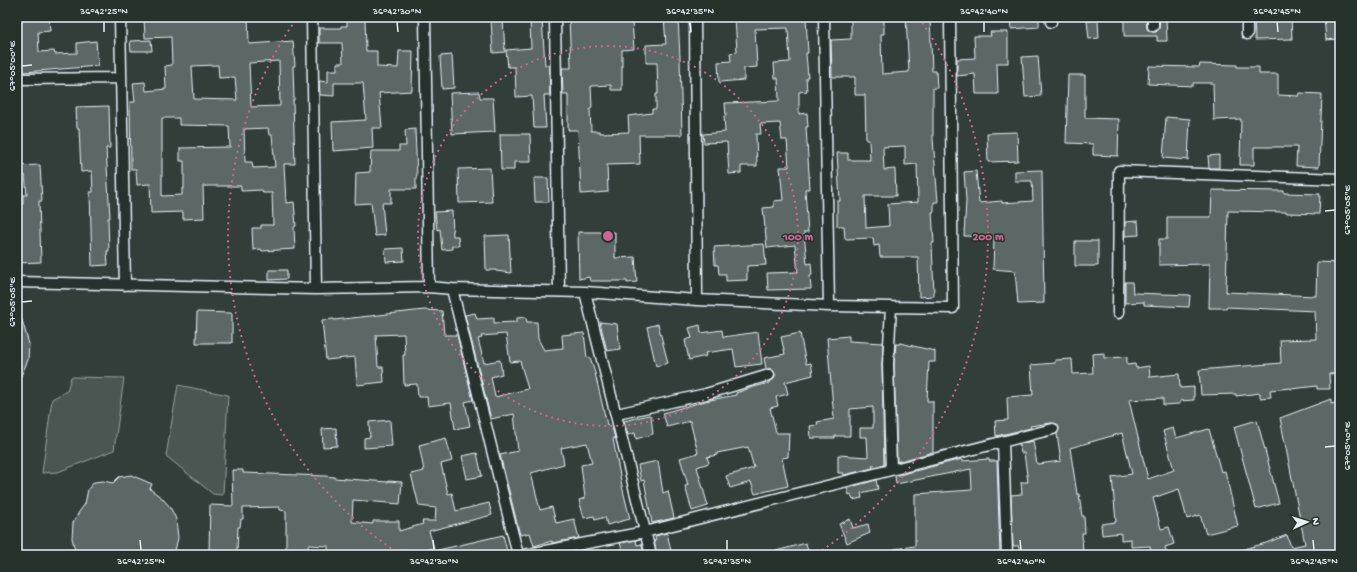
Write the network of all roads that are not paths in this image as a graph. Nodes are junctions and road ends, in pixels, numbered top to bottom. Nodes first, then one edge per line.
1 (120, 17) edge
2 (312, 17) edge
3 (425, 17) edge
4 (555, 17) edge
5 (695, 17) edge
6 (824, 17) edge
7 (950, 17) edge
8 (1247, 17) edge
9 (1247, 34) dead end
10 (121, 78) junction
11 (17, 79) edge
12 (1340, 180) edge
13 (17, 282) edge
14 (125, 285) junction
15 (428, 287) junction
16 (316, 289) junction
17 (452, 289) junction
18 (559, 291) junction
19 (585, 292) junction
20 (697, 300) junction
21 (829, 306) junction
22 (891, 307) junction
23 (1118, 313) dead end
24 (769, 375) dead end
25 (617, 414) junction
26 (1053, 429) dead end
27 (1003, 442) junction
28 (891, 470) junction
29 (645, 532) junction
30 (518, 555) edge
31 (524, 555) edge
32 (651, 555) edge
33 (1007, 555) edge

1 - 10 street
2 - 16 street
3 - 15 street
4 - 18 street
5 - 20 street
6 - 21 street
7 - 22 street
8 - 9 street
10 - 11 street
10 - 14 street
12 - 23 street
13 - 14 street
14 - 16 street
15 - 16 street
15 - 17 street
17 - 18 street
17 - 30 street
18 - 19 street
19 - 20 street
19 - 25 street
20 - 21 street
21 - 22 street
22 - 28 street
24 - 25 street
25 - 29 street
26 - 27 street
27 - 28 street
27 - 33 street
28 - 29 street
29 - 31 street
29 - 32 street

